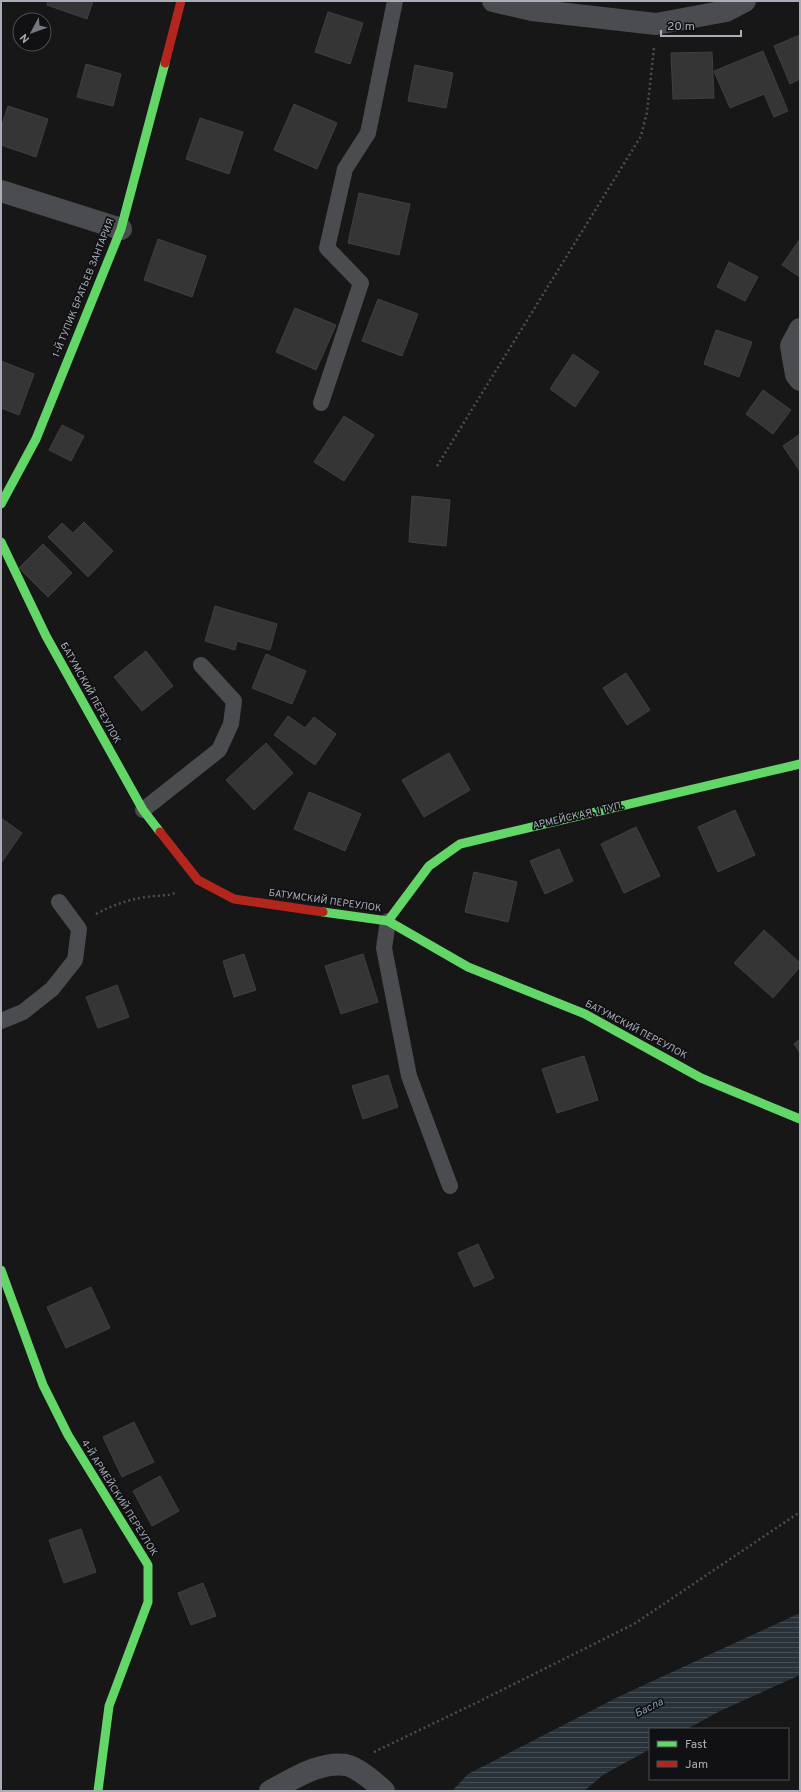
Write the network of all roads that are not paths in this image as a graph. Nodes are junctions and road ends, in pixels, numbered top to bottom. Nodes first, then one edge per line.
1 (180, 1) edge
2 (395, 1) edge
3 (493, 1) edge
4 (745, 1) edge
5 (1, 191) edge
6 (121, 229) junction
7 (800, 329) edge
8 (800, 380) edge
9 (320, 403) dead end
10 (1, 504) edge
11 (1, 542) edge
12 (201, 665) dead end
13 (800, 764) edge
14 (143, 810) junction
15 (59, 902) dead end
16 (388, 921) junction
17 (1, 1021) edge
18 (800, 1120) edge
19 (450, 1186) dead end
20 (1, 1270) edge
21 (378, 1785) edge
22 (98, 1791) edge
23 (270, 1791) edge

1 - 6 street, 1-Й ТУПИК БРАТЬЕВ ЗАНТАРИЯ
2 - 9 lane
3 - 4 street
5 - 6 street
6 - 10 street, 1-Й ТУПИК БРАТЬЕВ ЗАНТАРИЯ
7 - 8 street
11 - 14 street, БАТУМСКИЙ ПЕРЕУЛОК
12 - 14 lane
13 - 16 street, АРМЕЙСКАЯ, 1 ТУП.
14 - 16 street, БАТУМСКИЙ ПЕРЕУЛОК
15 - 17 lane
16 - 18 street, БАТУМСКИЙ ПЕРЕУЛОК
16 - 19 lane
20 - 22 street, 4-Й АРМЕЙСКИЙ ПЕРЕУЛОК
21 - 23 street

